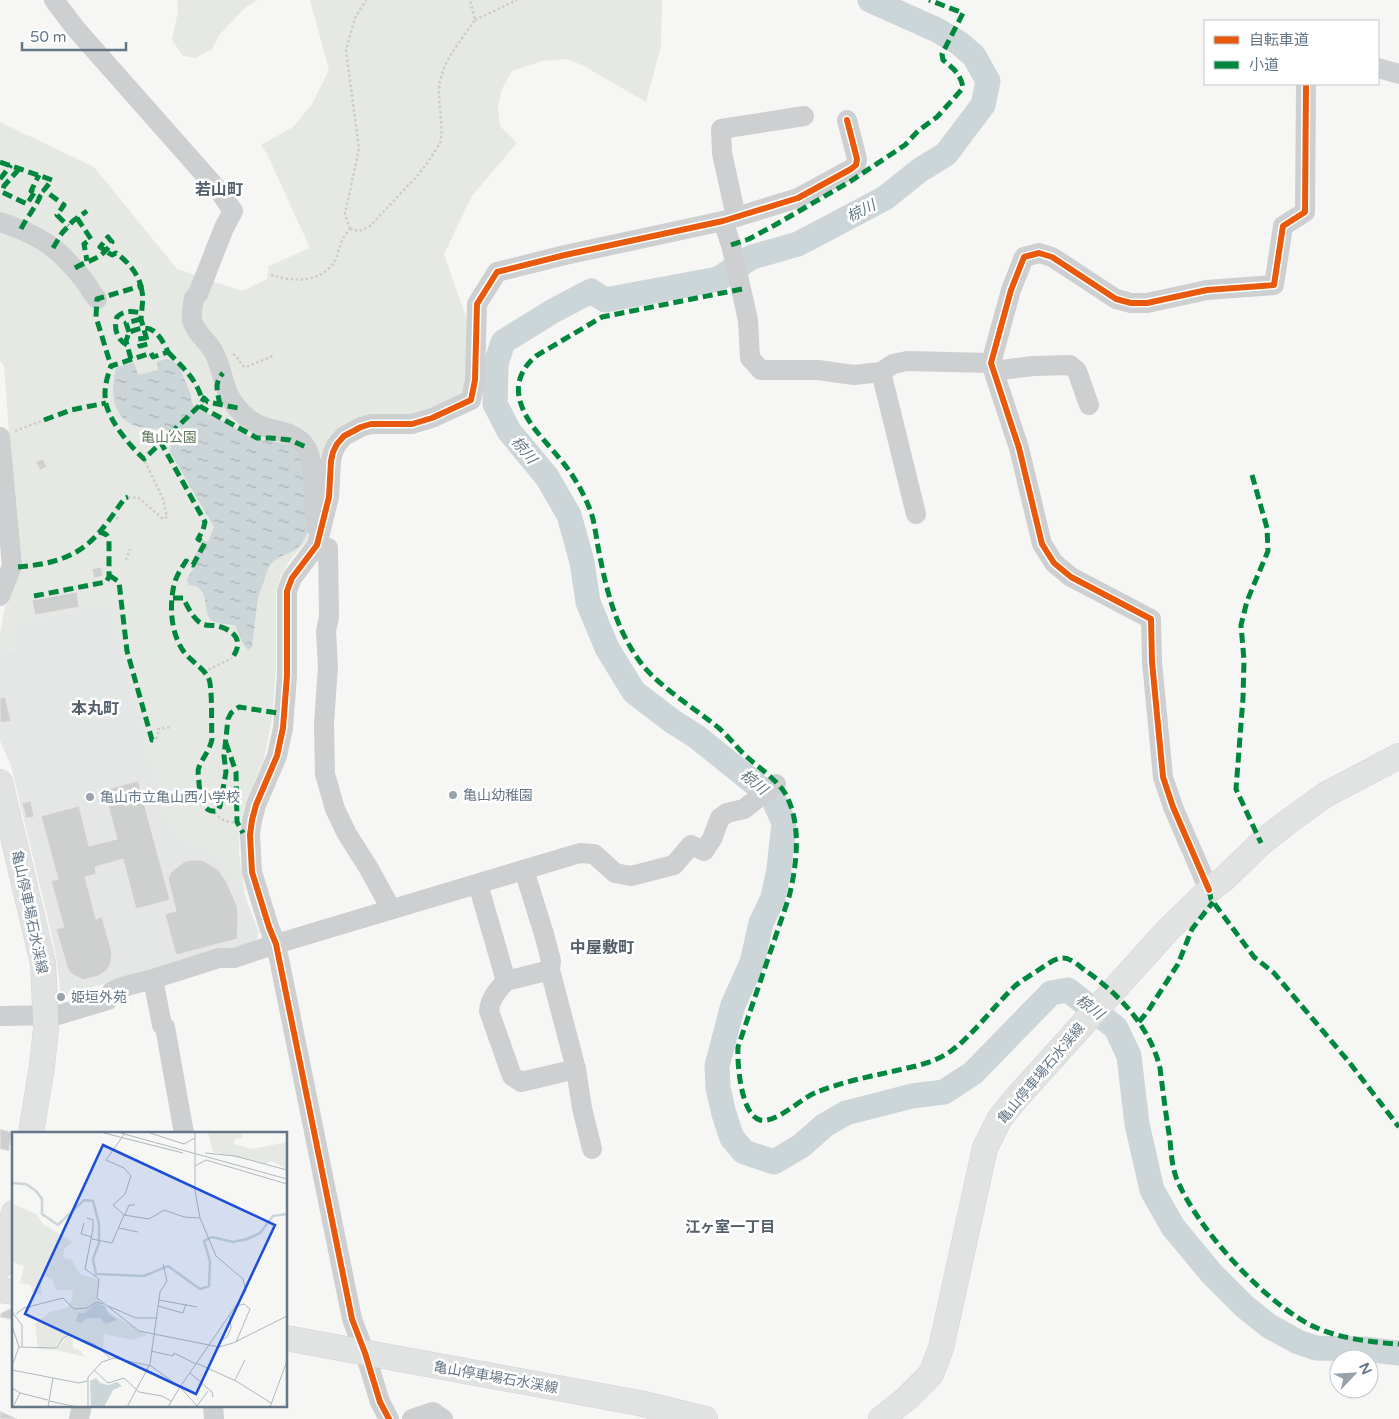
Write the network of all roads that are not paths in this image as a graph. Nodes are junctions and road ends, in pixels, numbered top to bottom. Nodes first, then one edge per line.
1 (54, 0) edge
2 (1379, 68) edge
3 (1399, 74) edge
4 (1306, 85) edge
5 (804, 116) dead end
6 (847, 120) dead end
7 (730, 219) junction
8 (0, 222) edge
9 (97, 299) dead end
10 (992, 367) junction
11 (881, 372) junction
12 (1088, 405) dead end
13 (7, 434) edge
14 (3, 504) edge
15 (916, 514) dead end
16 (318, 540) junction
17 (0, 596) edge
18 (1399, 756) edge
19 (0, 782) edge
20 (776, 785) dead end
21 (524, 870) junction
22 (478, 884) junction
23 (1209, 890) junction
24 (391, 909) junction
25 (276, 944) junction
26 (550, 970) junction
27 (153, 979) junction
28 (506, 981) junction
29 (0, 1016) edge
30 (46, 1016) junction
31 (576, 1069) junction
32 (31, 1132) edge
33 (184, 1132) edge
34 (592, 1149) dead end
35 (12, 1221) edge
36 (0, 1266) edge
37 (288, 1338) edge
38 (365, 1353) junction
39 (82, 1406) edge
40 (213, 1406) edge
41 (636, 1411) edge
42 (80, 1419) edge
43 (214, 1419) edge
44 (389, 1419) edge
45 (412, 1419) edge
46 (443, 1419) edge
47 (705, 1419) edge
48 (881, 1419) edge

1 - 16 street
2 - 3 street
4 - 10 street
5 - 7 street
6 - 7 street
7 - 11 street
7 - 16 street
8 - 9 street
10 - 11 street
10 - 12 street
10 - 23 street
11 - 15 street
13 - 14 street
14 - 17 street
16 - 24 street
16 - 25 street
18 - 23 main road, 亀山停車場石水渓線
19 - 30 main road, 亀山停車場石水渓線
20 - 21 street
21 - 22 street
21 - 26 street
22 - 24 street
22 - 28 street
23 - 48 main road, 亀山停車場石水渓線
24 - 25 street
25 - 27 street
25 - 38 street
26 - 28 street
26 - 31 street
27 - 30 street
27 - 33 street
28 - 31 street
29 - 30 street
30 - 32 main road, 亀山停車場石水渓線
31 - 34 street
35 - 36 main road
37 - 38 main road, 亀山停車場石水渓線
38 - 41 main road, 亀山停車場石水渓線
38 - 44 street
39 - 42 street
40 - 43 street
41 - 47 main road, 亀山停車場石水渓線
45 - 46 street

